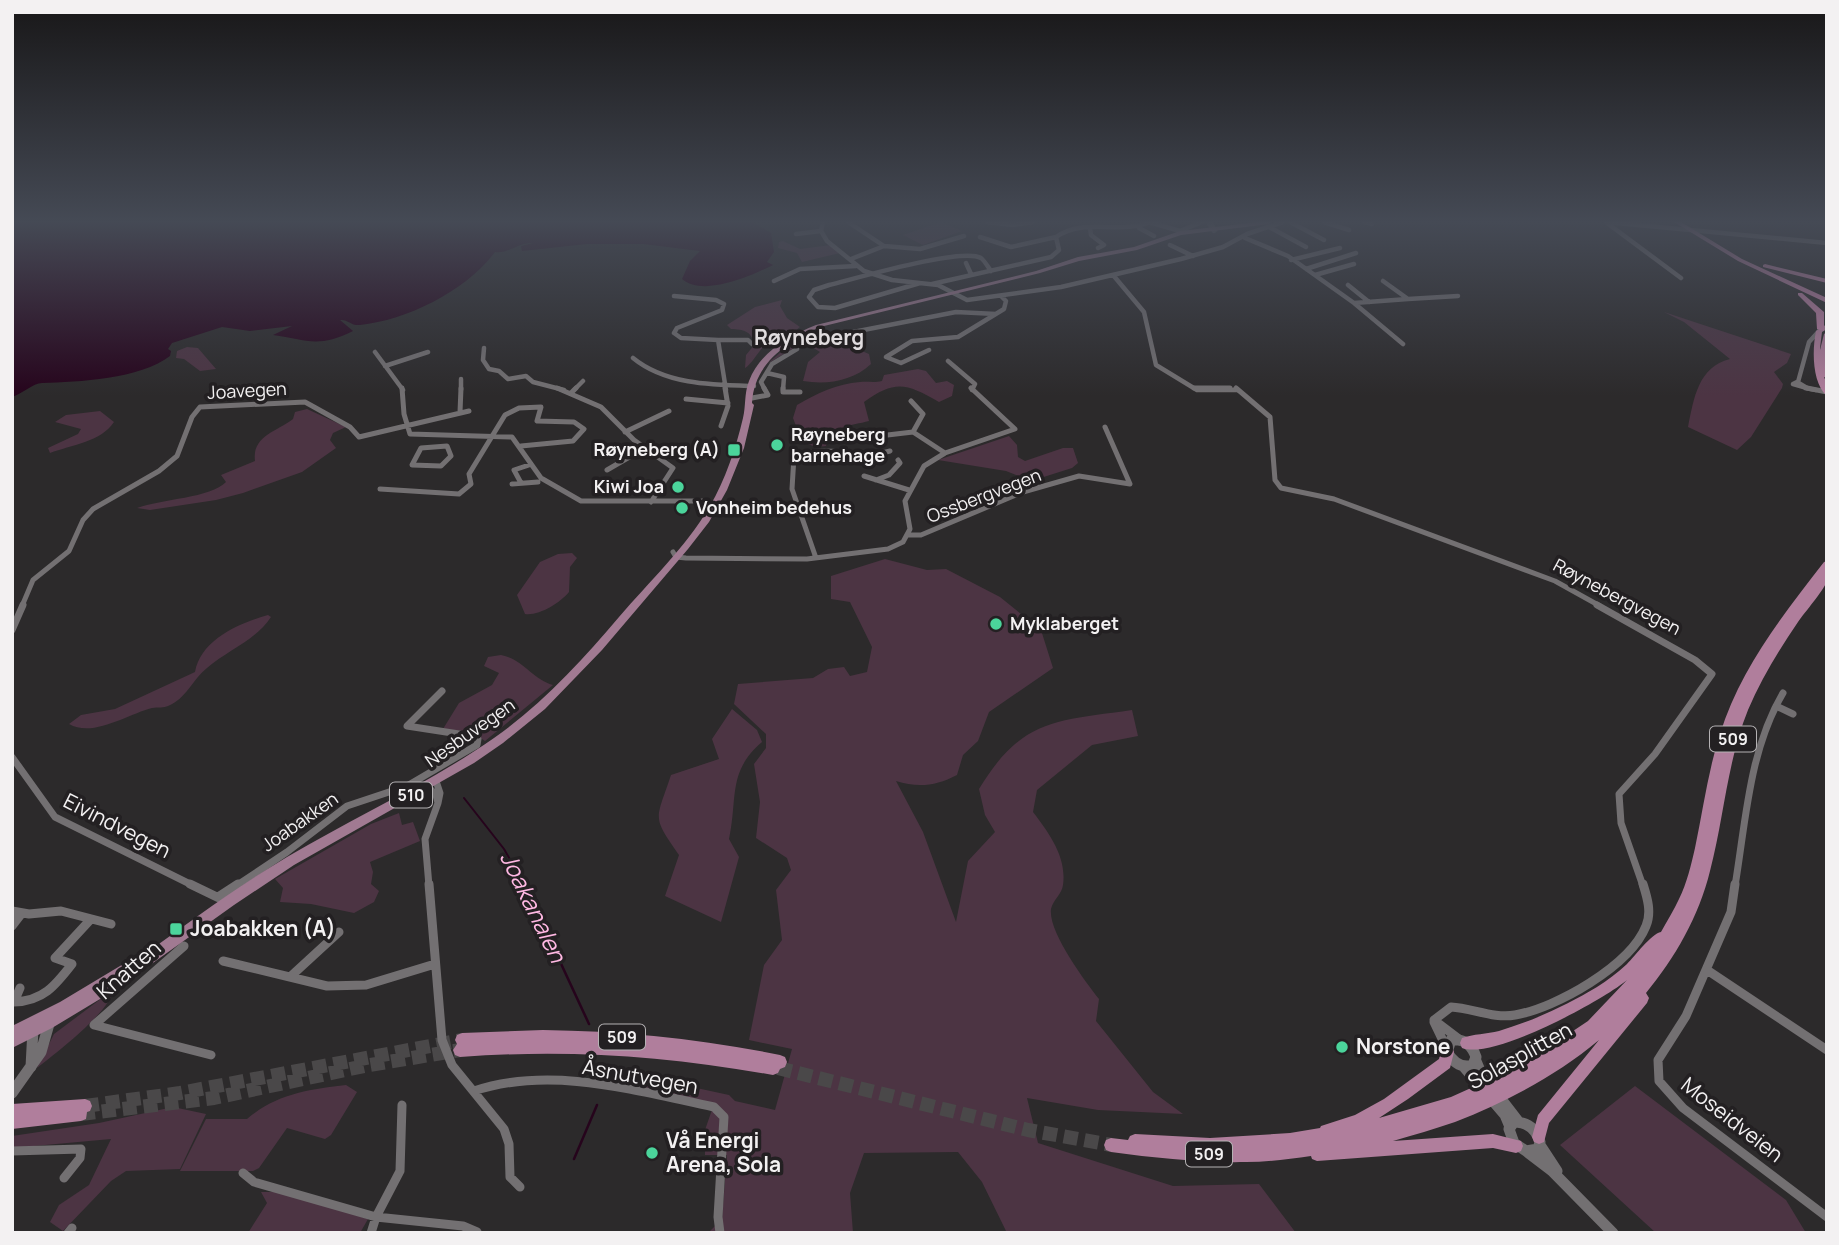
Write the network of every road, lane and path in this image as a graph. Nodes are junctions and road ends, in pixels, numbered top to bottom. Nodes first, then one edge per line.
1 (853, 280) edge
2 (903, 280) edge
3 (947, 280) edge
4 (997, 280) edge
5 (1086, 280) edge
6 (1117, 280) edge
7 (1322, 280) edge
8 (1775, 280) edge
9 (1786, 280) edge
10 (1383, 281) dead end
11 (920, 283) junction
12 (932, 284) junction
13 (1348, 285) dead end
14 (951, 292) junction
15 (674, 296) dead end
16 (1001, 296) junction
17 (1458, 296) dead end
18 (1408, 299) junction
19 (1827, 300) edge
20 (1369, 302) junction
21 (1354, 303) junction
22 (996, 314) junction
23 (1823, 330) edge
24 (844, 334) dead end
25 (718, 340) junction
26 (752, 344) dead end
27 (1403, 344) dead end
28 (484, 348) dead end
29 (797, 349) dead end
30 (929, 349) dead end
31 (375, 352) dead end
32 (428, 352) dead end
33 (634, 358) dead end
34 (948, 361) dead end
35 (385, 366) junction
36 (767, 373) junction
37 (1827, 376) edge
38 (461, 379) dead end
39 (583, 381) dead end
40 (724, 386) junction
41 (752, 386) junction
42 (1824, 391) edge
43 (800, 392) dead end
44 (572, 393) junction
45 (989, 395) dead end
46 (980, 397) junction
47 (752, 398) junction
48 (687, 399) dead end
49 (911, 401) dead end
50 (728, 404) junction
51 (469, 411) dead end
52 (669, 411) dead end
53 (748, 411) junction
54 (460, 412) junction
55 (537, 421) junction
56 (407, 424) junction
57 (721, 426) dead end
58 (1105, 427) dead end
59 (533, 429) dead end
60 (625, 432) junction
61 (913, 432) junction
62 (492, 435) junction
63 (449, 436) junction
64 (862, 438) dead end
65 (447, 446) junction
66 (521, 446) junction
67 (645, 448) junction
68 (890, 450) dead end
69 (946, 453) junction
70 (898, 460) dead end
71 (509, 465) dead end
72 (529, 465) junction
73 (514, 470) junction
74 (607, 470) dead end
75 (864, 476) dead end
76 (876, 480) junction
77 (538, 482) dead end
78 (521, 483) junction
79 (512, 484) dead end
80 (380, 489) dead end
81 (909, 490) junction
82 (651, 502) junction
83 (712, 505) junction
84 (909, 535) junction
85 (677, 554) junction
86 (816, 558) junction
87 (1827, 564) edge
88 (1827, 575) edge
89 (12, 631) edge
90 (442, 691) dead end
91 (1783, 693) dead end
92 (1776, 706) junction
93 (1793, 714) dead end
94 (12, 757) edge
95 (431, 783) junction
96 (222, 901) junction
97 (12, 911) edge
98 (22, 913) junction
99 (92, 919) junction
100 (1677, 919) junction
101 (111, 924) dead end
102 (12, 926) edge
103 (339, 932) dead end
104 (181, 942) junction
105 (223, 961) dead end
106 (435, 964) junction
107 (1707, 970) junction
108 (290, 977) junction
109 (1651, 980) junction
110 (20, 988) dead end
111 (1434, 1020) junction
112 (40, 1026) junction
113 (12, 1033) edge
114 (12, 1041) edge
115 (1464, 1041) junction
116 (461, 1045) tunnel mouth
117 (1447, 1049) junction
118 (1827, 1050) edge
119 (211, 1055) dead end
120 (779, 1065) tunnel mouth
121 (31, 1067) junction
122 (1474, 1069) junction
123 (16, 1089) edge
124 (474, 1091) junction
125 (402, 1105) dead end
126 (12, 1111) edge
127 (1510, 1119) junction
128 (12, 1122) edge
129 (1539, 1141) junction
130 (1111, 1142) tunnel mouth
131 (1264, 1148) junction
132 (1521, 1148) junction
133 (12, 1151) edge
134 (243, 1173) dead end
135 (64, 1178) dead end
136 (520, 1187) dead end
137 (1824, 1212) edge
138 (376, 1217) junction
139 (1600, 1221) junction
140 (477, 1232) edge
141 (371, 1233) edge
142 (720, 1233) edge
143 (1613, 1233) edge

1 - 11 street
2 - 11 street
3 - 12 street
4 - 14 main road, Nesbuvegen / 510
5 - 16 street
6 - 111 street, Røynebergvegen
7 - 21 street
8 - 23 highway
9 - 19 highway
10 - 18 street
11 - 12 street
12 - 14 street
13 - 20 street
14 - 16 street
14 - 41 main road, Nesbuvegen / 510
15 - 25 street
16 - 22 street
17 - 18 street
18 - 20 street
20 - 21 street
21 - 27 street
22 - 24 street
22 - 30 street
23 - 37 highway
23 - 42 highway
23 - 42 street
25 - 26 street
25 - 40 street
28 - 44 street
29 - 36 street
31 - 35 street
32 - 35 street
33 - 40 street
34 - 46 street
35 - 56 street
36 - 43 street
36 - 47 street
38 - 54 street
39 - 44 street
40 - 41 street
40 - 50 street
41 - 47 main road, Nesbuvegen / 510
41 - 53 main road, Nesbuvegen / 510
44 - 60 street
45 - 46 street
46 - 69 street
47 - 53 main road, Nesbuvegen / 510
48 - 50 street
49 - 61 street
50 - 57 street
51 - 54 street, Joavegen
52 - 60 street
53 - 83 main road, Nesbuvegen / 510
54 - 56 street, Joavegen
55 - 59 street
55 - 62 street
55 - 66 street
56 - 63 street
56 - 89 street, Joavegen
58 - 84 street, Ossbergvegen
60 - 67 street
61 - 64 street
61 - 69 street
62 - 63 street
62 - 66 street
62 - 80 street
63 - 65 street
65 - 65 street
66 - 72 street
67 - 74 street
67 - 82 street
68 - 86 street
69 - 81 street
70 - 76 street
71 - 73 street
72 - 73 street
72 - 82 street
73 - 78 street
75 - 76 street
76 - 81 street
77 - 78 street
78 - 79 street
81 - 84 street
82 - 83 street
83 - 85 main road, Nesbuvegen / 510
84 - 86 street
85 - 86 street
85 - 95 main road, Nesbuvegen / 510
87 - 100 highway, Solasplitten / 509
88 - 109 highway, Solasplitten / 509
90 - 96 street, Joabakken
91 - 92 street, Moseidveien
92 - 93 street
92 - 107 street, Moseidveien
94 - 96 street, Eivindvegen
95 - 96 main road, Nesbuvegen / 510
95 - 106 street
96 - 104 main road, Nesbuvegen / 510
97 - 98 street
98 - 99 street
98 - 102 street
99 - 101 street
99 - 110 street
100 - 115 highway, 509
100 - 131 highway, Solasplitten / 509
103 - 108 street
104 - 112 main road, Nesbuvegen / 510
104 - 119 street, Knatten
105 - 108 street
106 - 108 street
106 - 124 street
107 - 118 street
107 - 137 street, Moseidveien
109 - 129 highway, 509
109 - 131 highway, Solasplitten / 509
111 - 115 street
111 - 117 street
112 - 113 main road, Nesbuvegen / 510
112 - 114 main road, Nesbuvegen / 510
112 - 121 street
112 - 121 street
115 - 117 street
115 - 122 street
116 - 120 highway, 509
117 - 122 street
117 - 131 highway, 509
121 - 123 street
122 - 127 street
124 - 136 street
124 - 142 street, Åsnutvegen
125 - 138 street
126 - 128 highway
127 - 129 street
127 - 132 street
129 - 132 street
129 - 139 street
130 - 131 highway, Solasplitten / 509
131 - 132 highway, 509
132 - 139 street
133 - 135 street
134 - 138 street
138 - 140 street
138 - 141 street
139 - 143 street

